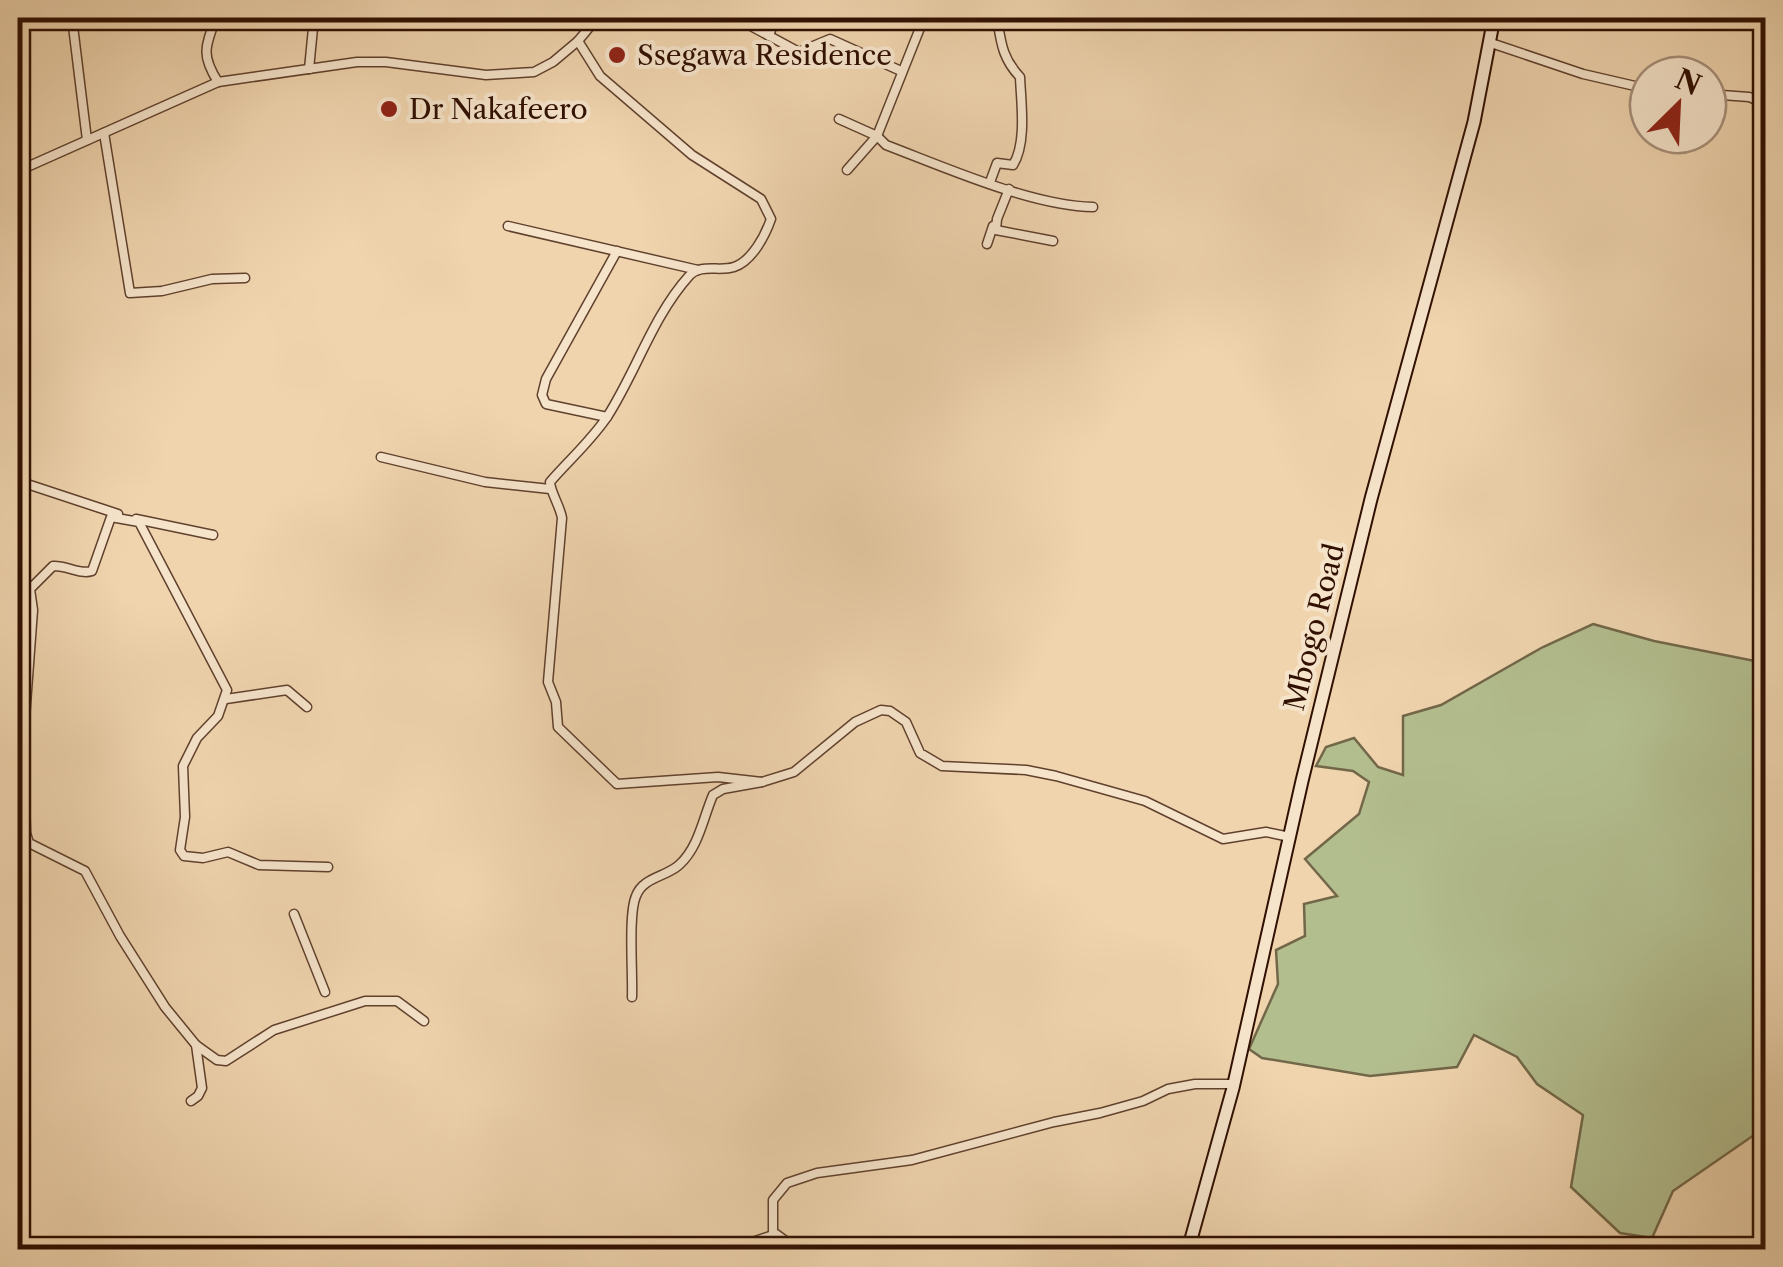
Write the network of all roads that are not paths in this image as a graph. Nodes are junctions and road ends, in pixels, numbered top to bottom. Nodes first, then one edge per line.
1 (72, 18) edge
2 (216, 18) edge
3 (314, 18) edge
4 (597, 18) edge
5 (736, 18) edge
6 (775, 18) edge
7 (924, 18) edge
8 (997, 18) edge
9 (1494, 18) edge
10 (768, 36) junction
11 (578, 40) junction
12 (1491, 44) junction
13 (309, 70) junction
14 (902, 71) junction
15 (1766, 80) edge
16 (218, 82) junction
17 (1628, 84) edge
18 (1728, 97) edge
19 (1755, 100) junction
20 (1766, 103) edge
21 (839, 119) dead end
22 (104, 133) junction
23 (877, 136) junction
24 (87, 140) junction
25 (847, 170) dead end
26 (18, 171) edge
27 (999, 185) junction
28 (1093, 207) dead end
29 (508, 226) dead end
30 (1053, 241) dead end
31 (987, 244) dead end
32 (617, 251) junction
33 (698, 270) junction
34 (245, 278) dead end
35 (607, 417) junction
36 (381, 457) dead end
37 (18, 458) edge
38 (19, 482) edge
39 (550, 489) junction
40 (213, 535) dead end
41 (18, 588) edge
42 (30, 589) junction
43 (226, 698) junction
44 (306, 707) dead end
45 (762, 782) junction
46 (1290, 838) junction
47 (328, 867) dead end
48 (294, 914) dead end
49 (326, 992) dead end
50 (632, 998) dead end
51 (424, 1021) dead end
52 (196, 1045) junction
53 (1234, 1084) junction
54 (190, 1101) dead end
55 (773, 1234) junction
56 (729, 1250) edge
57 (788, 1250) edge
58 (1188, 1250) edge

1 - 24 street
2 - 16 street
3 - 13 street
4 - 11 street
5 - 10 street
6 - 10 street
7 - 14 street
8 - 27 street
9 - 12 main road, Mbogo Road
10 - 14 street
11 - 13 street
11 - 33 street
12 - 17 street
12 - 46 main road, Mbogo Road
13 - 16 street
14 - 23 street
15 - 19 street
16 - 22 street
18 - 19 street
19 - 20 street
21 - 23 street
22 - 24 street
22 - 34 street
23 - 25 street
23 - 27 street
24 - 26 street
27 - 28 street
27 - 30 street
27 - 31 street
29 - 32 street
32 - 33 street
32 - 35 street
33 - 35 street
35 - 39 street
36 - 39 street
37 - 38 street
38 - 40 street
39 - 45 street
41 - 42 street
42 - 43 street
42 - 52 street
43 - 44 street
43 - 47 street
45 - 46 street
45 - 50 street
46 - 53 main road, Mbogo Road
48 - 49 street
51 - 52 street
52 - 54 street
53 - 55 street
53 - 58 main road, Mbogo Road
55 - 56 street
55 - 57 street

